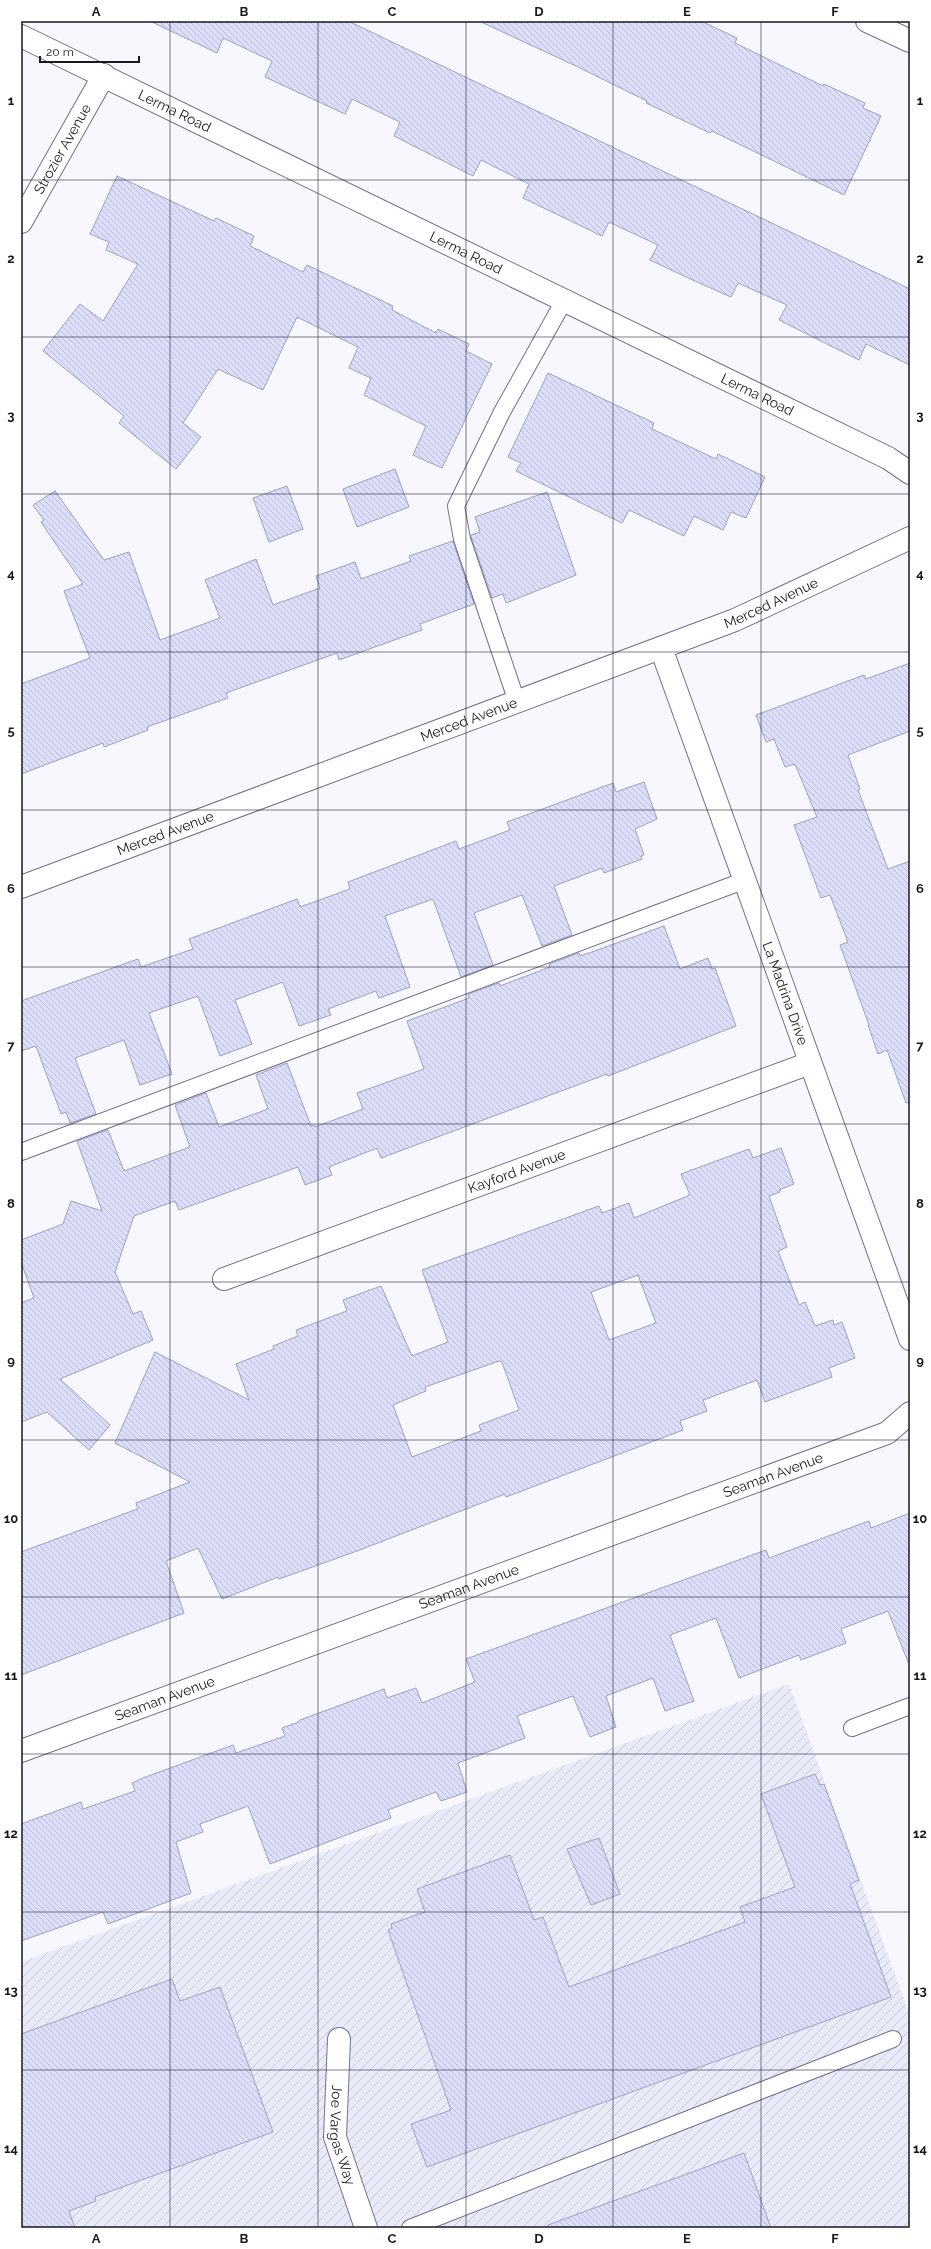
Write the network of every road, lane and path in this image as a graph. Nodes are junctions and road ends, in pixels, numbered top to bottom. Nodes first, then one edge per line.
1 (867, 21) edge
2 (21, 36) edge
3 (910, 41) edge
4 (104, 75) junction
5 (21, 222) edge
6 (565, 299) junction
7 (910, 473) edge
8 (910, 538) edge
9 (661, 648) junction
10 (517, 702) junction
11 (743, 882) junction
12 (21, 887) edge
13 (810, 1063) junction
14 (21, 1152) edge
15 (224, 1279) dead end
16 (910, 1339) edge
17 (910, 1412) edge
18 (910, 1706) edge
19 (852, 1728) dead end
20 (21, 1751) edge
21 (339, 2039) dead end
22 (892, 2039) dead end
23 (366, 2228) edge
24 (410, 2228) edge

1 - 3 street
2 - 4 street, Lerma Road
4 - 5 street, Strozier Avenue
4 - 6 street, Lerma Road
6 - 7 street, Lerma Road
6 - 10 lane
8 - 9 street, Merced Avenue
9 - 10 street, Merced Avenue
9 - 11 street, La Madrina Drive
10 - 12 street, Merced Avenue
11 - 13 street, La Madrina Drive
11 - 14 lane
13 - 15 street, Kayford Avenue
13 - 16 street, La Madrina Drive
17 - 20 street, Seaman Avenue
18 - 19 lane
21 - 23 street, Joe Vargas Way
22 - 24 lane

